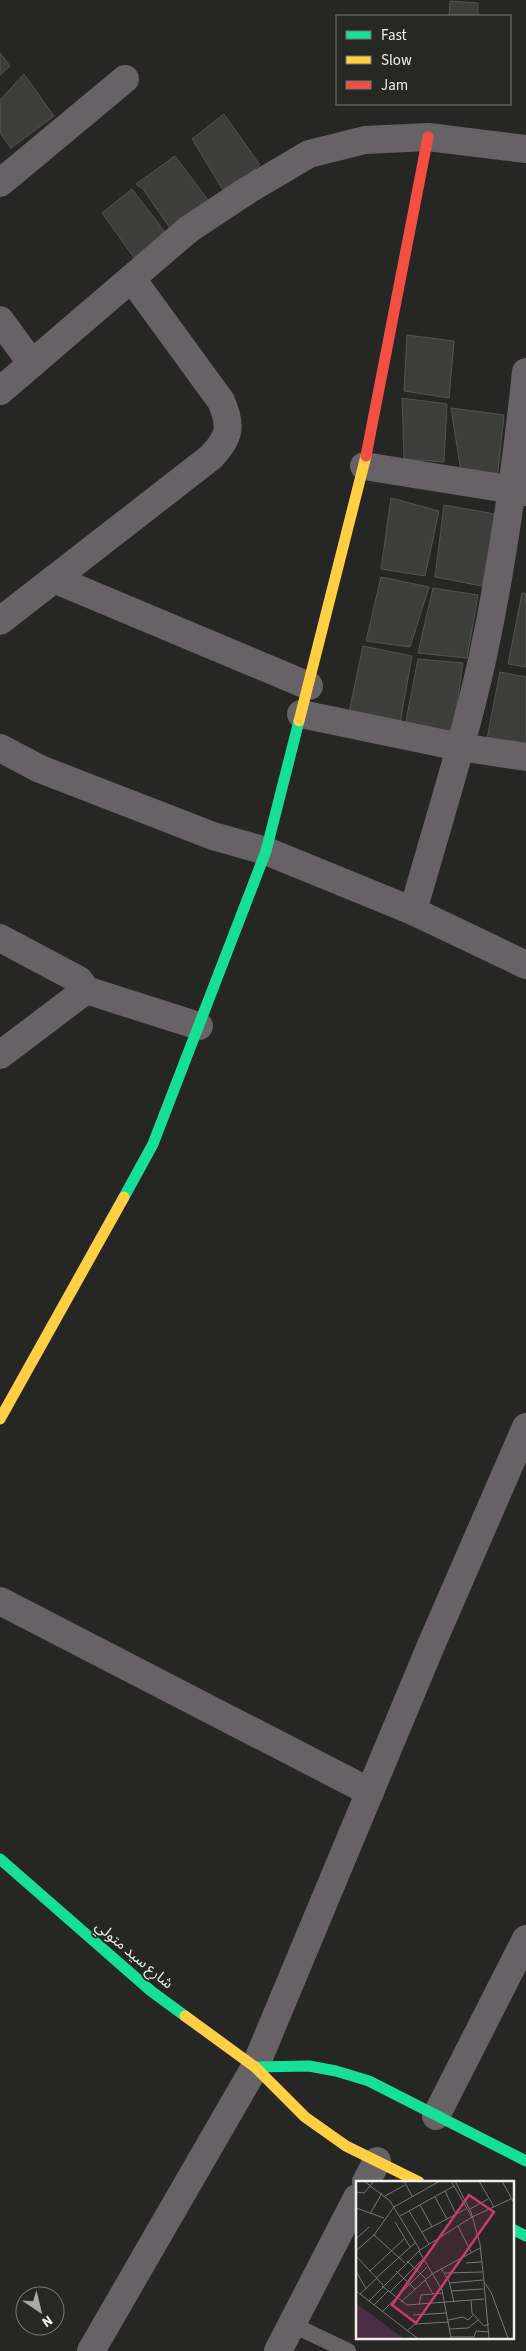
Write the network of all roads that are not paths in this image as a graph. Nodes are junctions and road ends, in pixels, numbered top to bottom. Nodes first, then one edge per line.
1 (125, 79) dead end
2 (428, 137) junction
3 (526, 148) edge
4 (0, 183) edge
5 (132, 279) junction
6 (0, 320) edge
7 (32, 364) junction
8 (526, 372) edge
9 (0, 392) edge
10 (364, 466) junction
11 (519, 491) edge
12 (54, 579) junction
13 (0, 621) edge
14 (309, 686) junction
15 (301, 714) junction
16 (460, 747) junction
17 (0, 748) edge
18 (526, 757) edge
19 (266, 851) junction
20 (413, 911) junction
21 (0, 938) edge
22 (526, 965) edge
23 (86, 990) junction
24 (199, 1026) junction
25 (0, 1055) edge
26 (0, 1419) edge
27 (526, 1427) edge
28 (0, 1602) edge
29 (370, 1792) junction
30 (0, 1859) edge
31 (524, 1949) edge
32 (255, 2067) junction
33 (436, 2116) junction
34 (526, 2162) edge
35 (371, 2172) edge
36 (414, 2181) edge
37 (356, 2200) edge
38 (514, 2230) edge
39 (526, 2236) edge
40 (291, 2324) junction
41 (91, 2351) edge
42 (278, 2351) edge
43 (348, 2351) edge

1 - 4 street
2 - 3 street
2 - 5 street
2 - 10 street
5 - 7 street
5 - 12 street
6 - 7 street
7 - 9 street
8 - 11 street
10 - 11 street
10 - 14 street
11 - 16 street
12 - 13 street
12 - 14 street
14 - 15 street
15 - 16 street
15 - 19 street
16 - 18 street
16 - 20 street
17 - 19 street
19 - 20 street
19 - 24 street
20 - 22 street
21 - 23 street
23 - 24 street
23 - 25 street
24 - 26 street
27 - 29 street
28 - 29 street
29 - 32 street
30 - 32 street, شارع سيد متولي
31 - 33 street
32 - 33 street
32 - 35 street, شارع سيد متولي
32 - 41 street
33 - 34 street
35 - 36 street, شارع سيد متولي
37 - 40 street
38 - 39 street
40 - 42 street
40 - 43 lane

